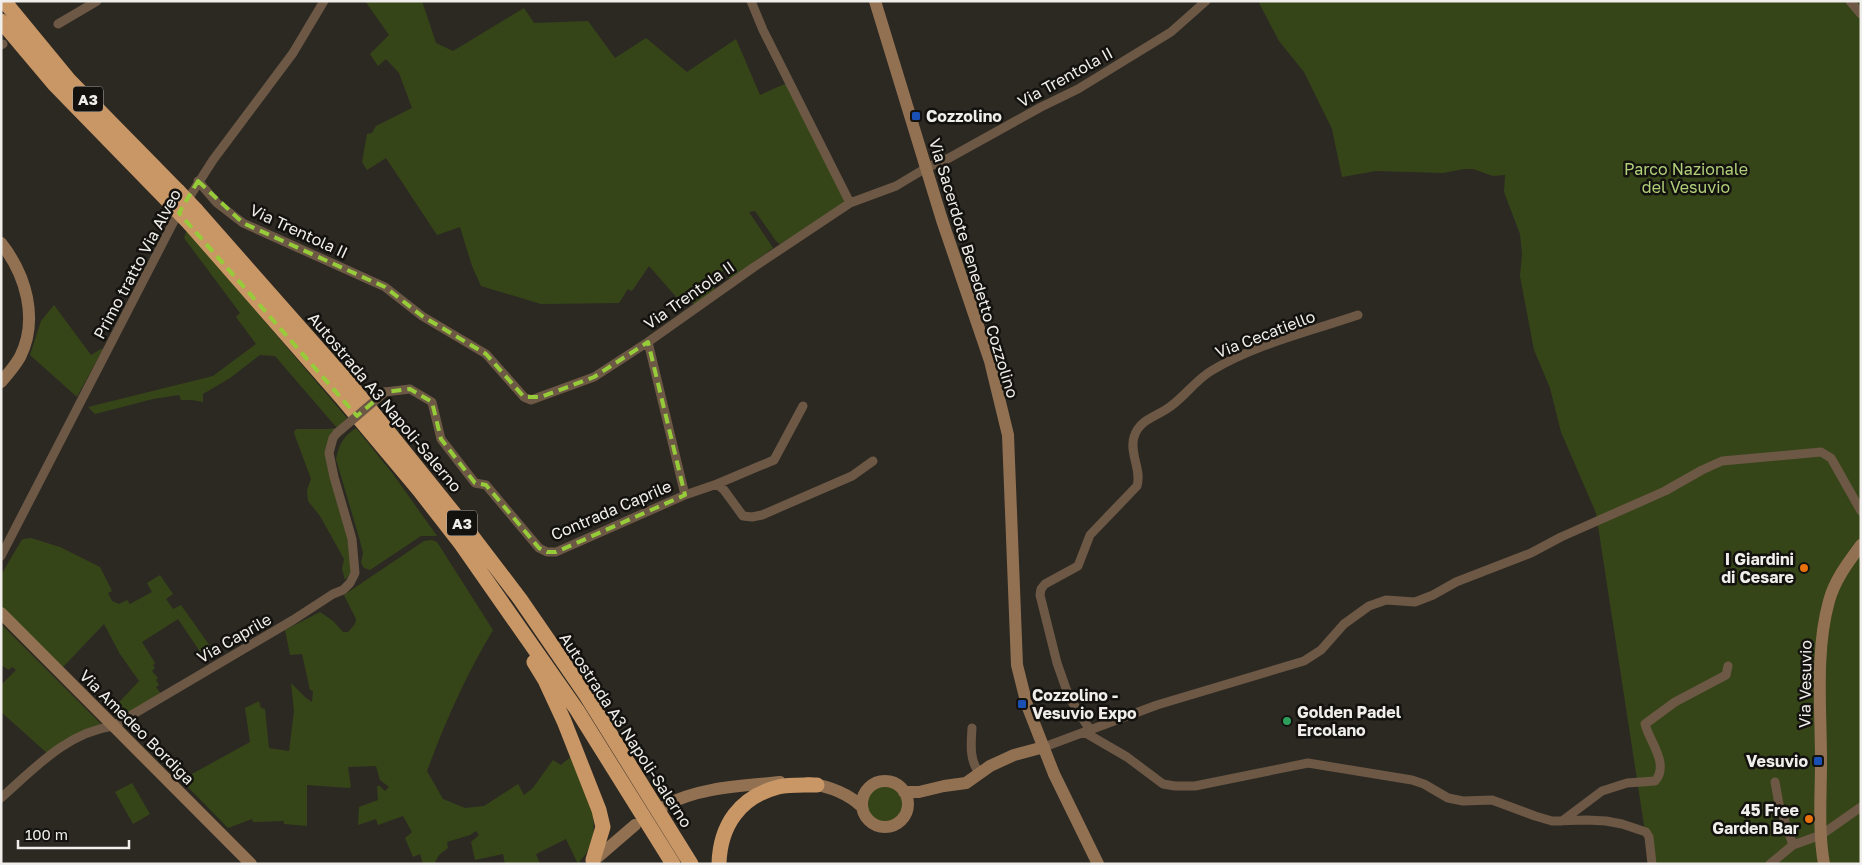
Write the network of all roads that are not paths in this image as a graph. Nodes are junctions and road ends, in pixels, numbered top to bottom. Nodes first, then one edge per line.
1 (4, 1) edge
2 (9, 1) edge
3 (97, 1) edge
4 (324, 1) edge
5 (751, 1) edge
6 (874, 1) edge
7 (1206, 1) edge
8 (1850, 1) edge
9 (1861, 14) edge
10 (8, 19) edge
11 (58, 24) dead end
12 (926, 168) junction
13 (198, 181) junction
14 (173, 196) junction
15 (850, 203) junction
16 (1, 244) edge
17 (1358, 315) dead end
18 (648, 342) junction
19 (1, 382) edge
20 (803, 406) dead end
21 (337, 433) joint
22 (872, 461) dead end
23 (717, 484) junction
24 (685, 495) junction
25 (1861, 511) edge
26 (460, 544) junction
27 (1859, 553) edge
28 (1, 556) edge
29 (1, 613) edge
30 (1728, 666) dead end
31 (113, 726) junction
32 (972, 728) dead end
33 (1087, 731) junction
34 (1044, 747) junction
35 (980, 773) junction
36 (1776, 782) dead end
37 (817, 784) junction
38 (833, 789) junction
39 (867, 790) junction
40 (1, 798) edge
41 (906, 798) junction
42 (666, 805) dead end
43 (862, 807) junction
44 (1861, 807) edge
45 (1562, 821) junction
46 (636, 825) dead end
47 (1821, 835) junction
48 (1793, 845) junction
49 (592, 862) edge
50 (251, 864) edge
51 (673, 864) edge
52 (691, 864) edge
53 (719, 864) edge
54 (1098, 864) edge
55 (1652, 864) edge
56 (1770, 864) edge
57 (1824, 864) edge

1 - 10 highway, Autostrada A3 Napoli-Salerno / A3
2 - 10 highway
3 - 11 street
4 - 13 street, Primo tratto Via Alveo
5 - 15 street
6 - 12 street, Via Sacerdote Benedetto Cozzolino
7 - 12 street, Via Trentola II
8 - 9 street
10 - 14 highway, Autostrada A3 Napoli-Salerno / A3
12 - 15 street, Via Trentola II
12 - 34 street, Via Sacerdote Benedetto Cozzolino
13 - 18 street, Via Trentola II
13 - 28 street, Primo tratto Via Alveo
14 - 26 highway, Autostrada A3 Napoli-Salerno / A3, bridge
14 - 52 highway, Autostrada A3 Napoli-Salerno / A3, bridge
15 - 18 street, Via Trentola II
16 - 19 street
17 - 33 street, Via Cecatiello
18 - 24 street, Contrada Caprile
20 - 23 street
21 - 24 street, Contrada Caprile, bridge
21 - 31 street, Via Caprile
22 - 23 street
23 - 24 street
25 - 33 street
26 - 49 highway
26 - 51 highway, Autostrada A3 Napoli-Salerno / A3
27 - 47 street, Via Vesuvio
29 - 31 street, Via Amedeo Bordiga
30 - 45 street
31 - 40 street, Via Caprile
31 - 50 street, Via Amedeo Bordiga
32 - 35 street
33 - 34 street
33 - 45 street
34 - 35 street
34 - 54 street, Via Sacerdote Benedetto Cozzolino
35 - 41 street
36 - 48 street
37 - 38 street
37 - 42 street
37 - 53 highway
38 - 39 street
38 - 43 street
39 - 41 street
39 - 43 street
41 - 43 street
44 - 47 street
45 - 55 street
46 - 49 street
47 - 48 street
47 - 57 street, Via Vesuvio
48 - 56 street

